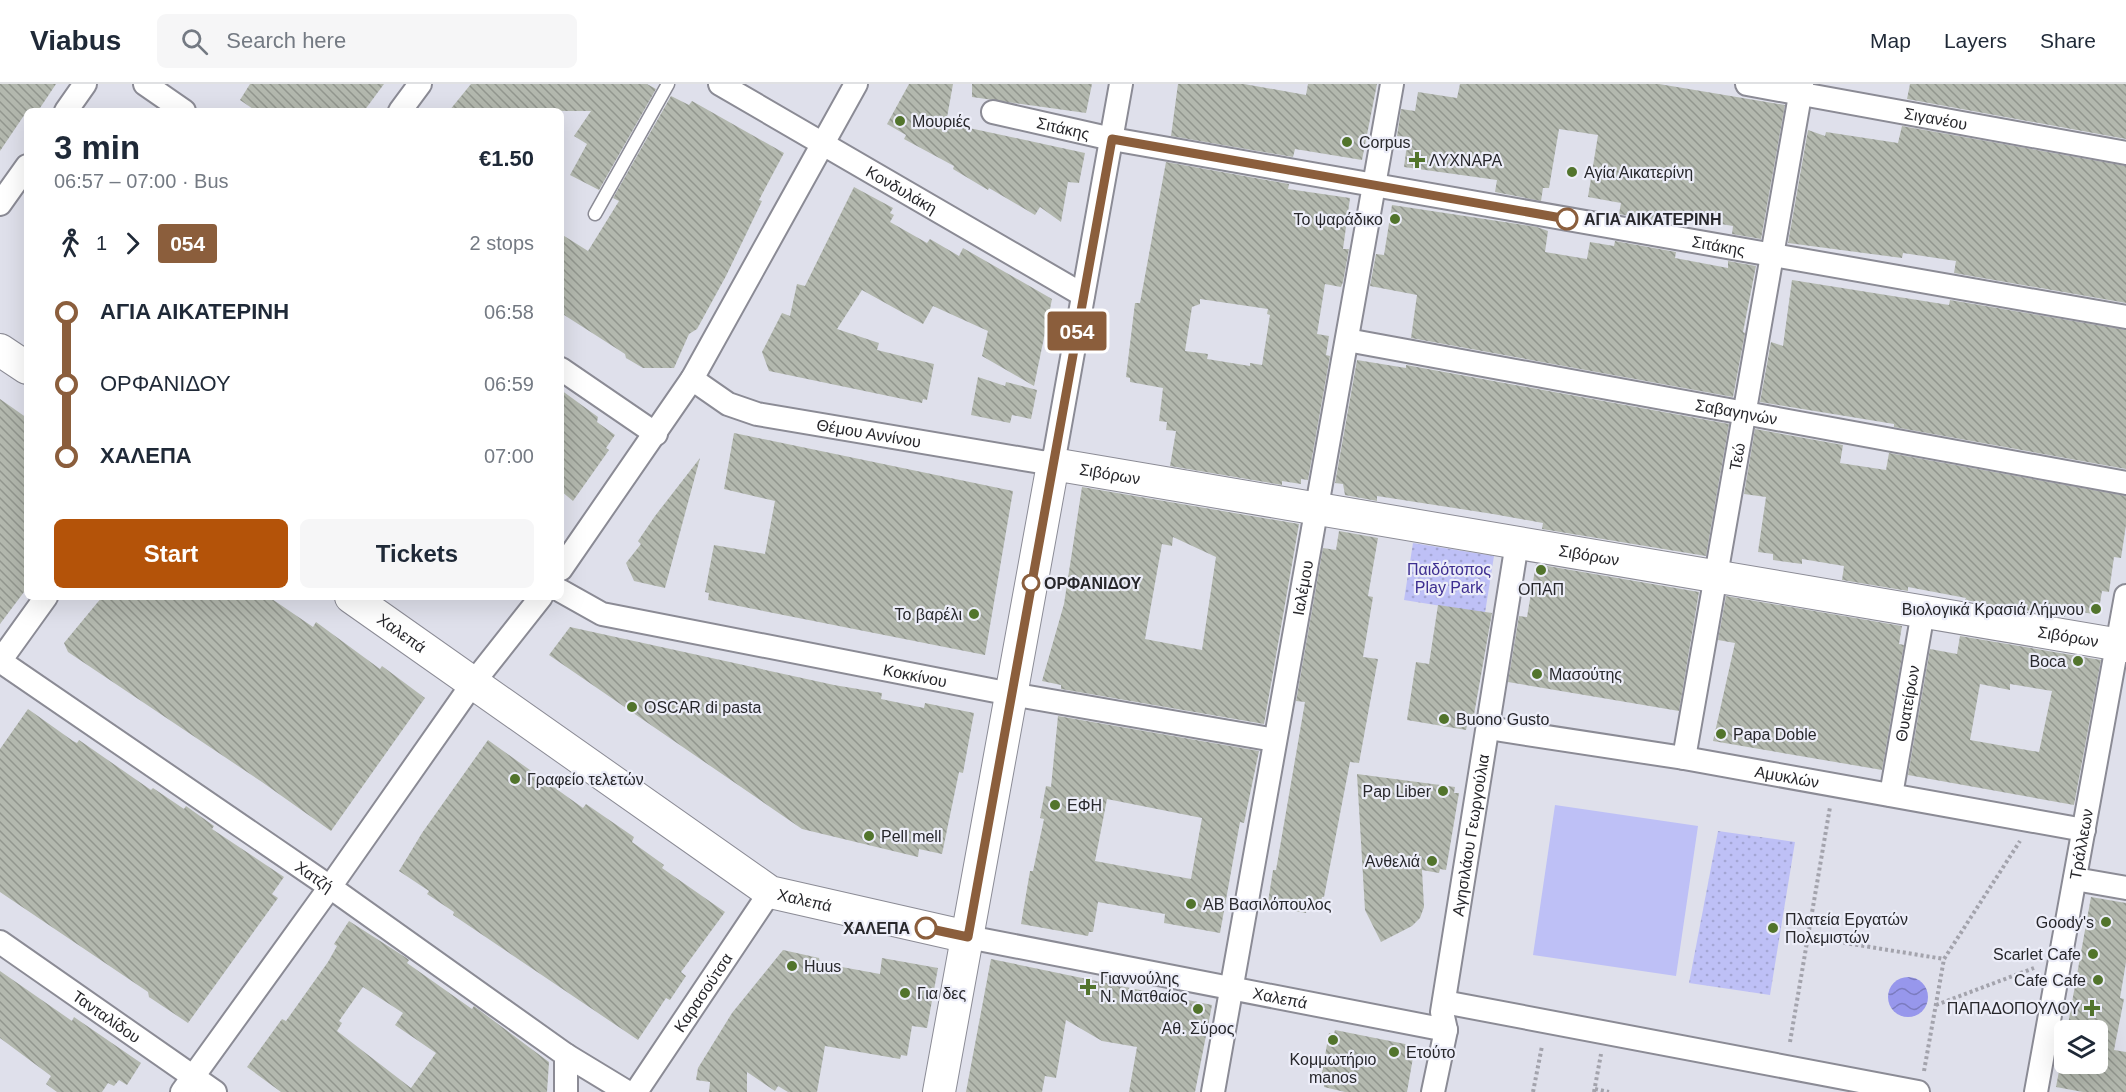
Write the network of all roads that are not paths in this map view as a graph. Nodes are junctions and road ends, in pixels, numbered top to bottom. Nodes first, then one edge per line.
1 (85, 84) edge
2 (145, 84) edge
3 (420, 84) edge
4 (668, 84) edge
5 (720, 84) edge
6 (856, 84) edge
7 (1121, 84) edge
8 (1392, 84) edge
9 (1747, 84) edge
10 (1801, 89) edge
11 (68, 108) edge
12 (180, 108) edge
13 (402, 108) edge
14 (993, 112) dead end
15 (1112, 139) junction
16 (824, 142) junction
17 (2126, 153) edge
18 (24, 170) edge
19 (1374, 185) junction
20 (0, 204) edge
21 (595, 214) dead end
22 (1772, 255) junction
23 (1083, 296) junction
24 (2126, 317) edge
25 (1347, 340) junction
26 (0, 350) edge
27 (24, 366) edge
28 (564, 371) edge
29 (692, 379) junction
30 (1744, 411) junction
31 (656, 434) junction
32 (1053, 464) junction
33 (2126, 483) edge
34 (1316, 509) junction
35 (1517, 543) junction
36 (564, 565) edge
37 (1716, 577) junction
38 (564, 593) edge
39 (2126, 596) edge
40 (44, 600) edge
41 (355, 600) edge
42 (539, 600) edge
43 (1923, 612) junction
44 (2122, 646) edge
45 (0, 661) edge
46 (473, 683) junction
47 (1011, 694) junction
48 (1488, 728) junction
49 (1275, 740) junction
50 (1684, 758) junction
51 (1891, 795) junction
52 (2084, 830) junction
53 (2075, 879) junction
54 (330, 887) junction
55 (2126, 888) edge
56 (770, 892) junction
57 (968, 937) junction
58 (0, 942) edge
59 (1232, 987) junction
60 (1444, 1002) junction
61 (1446, 1030) junction
62 (566, 1054) junction
63 (187, 1084) edge
64 (1920, 1087) edge
65 (215, 1092) edge
66 (566, 1092) edge
67 (627, 1092) edge
68 (636, 1092) edge
69 (939, 1092) edge
70 (1213, 1092) edge
71 (1433, 1092) edge
72 (2036, 1092) edge

1 - 11 street
2 - 12 street
3 - 13 street
4 - 21 lane
5 - 16 street, Κονδυλάκη
6 - 16 street
7 - 15 street
8 - 19 street, Ιαλέμου
9 - 10 street, Σιγανέου
10 - 17 street, Σιγανέου
10 - 22 street, Τεώ
14 - 15 street, Σιτάκης
15 - 19 street, Σιτάκης
15 - 23 street
16 - 23 street, Κονδυλάκη
16 - 29 street
18 - 20 street
19 - 22 street, Σιτάκης
19 - 25 street, Ιαλέμου
22 - 24 street, Σιτάκης
22 - 30 street, Τεώ
23 - 32 street
25 - 30 street, Σαβαγηνών
25 - 34 street, Ιαλέμου
26 - 27 street
28 - 31 street
29 - 31 street
29 - 32 street, Θέμου Αννίνου
30 - 33 street, Σαβαγηνών
30 - 37 street, Τεώ
31 - 36 street
32 - 34 street, Σιβόρων
32 - 47 street
34 - 35 street, Σιβόρων
34 - 49 street, Ιαλέμου
35 - 37 street, Σιβόρων
35 - 48 street, Αγησιλάου Γεωργούλια
37 - 43 street, Σιβόρων
37 - 50 street, Τεώ
38 - 47 street, Κοκκίνου
39 - 44 street, Τράλλεων
40 - 45 street
41 - 46 street, Χαλεπά
42 - 46 street
43 - 44 street, Σιβόρων
43 - 51 street, Θυατείρων
44 - 52 street, Τράλλεων
45 - 54 street, Χατζή
46 - 54 street
46 - 56 street, Χαλεπά
47 - 49 street, Κοκκίνου
47 - 57 street
48 - 50 street, Αμυκλών
48 - 60 street, Αγησιλάου Γεωργούλια
49 - 59 street, Ιαλέμου
50 - 51 street, Αμυκλών
51 - 52 street, Αμυκλών
52 - 53 street, Τράλλεων
53 - 55 street
53 - 72 street, Τράλλεων
54 - 62 street, Χατζή
54 - 63 street
56 - 57 street, Χαλεπά
56 - 68 street, Καρασούτσα
57 - 59 street, Χαλεπά
57 - 69 street
58 - 63 street, Τανταλίδου
59 - 61 street, Χαλεπά
59 - 70 street, Ιαλέμου
60 - 61 street, Αγησιλάου Γεωργούλια
60 - 64 street
61 - 71 street, Αγησιλάου Γεωργούλια
62 - 66 street
62 - 67 street, Χατζή
63 - 65 street, Τανταλίδου

